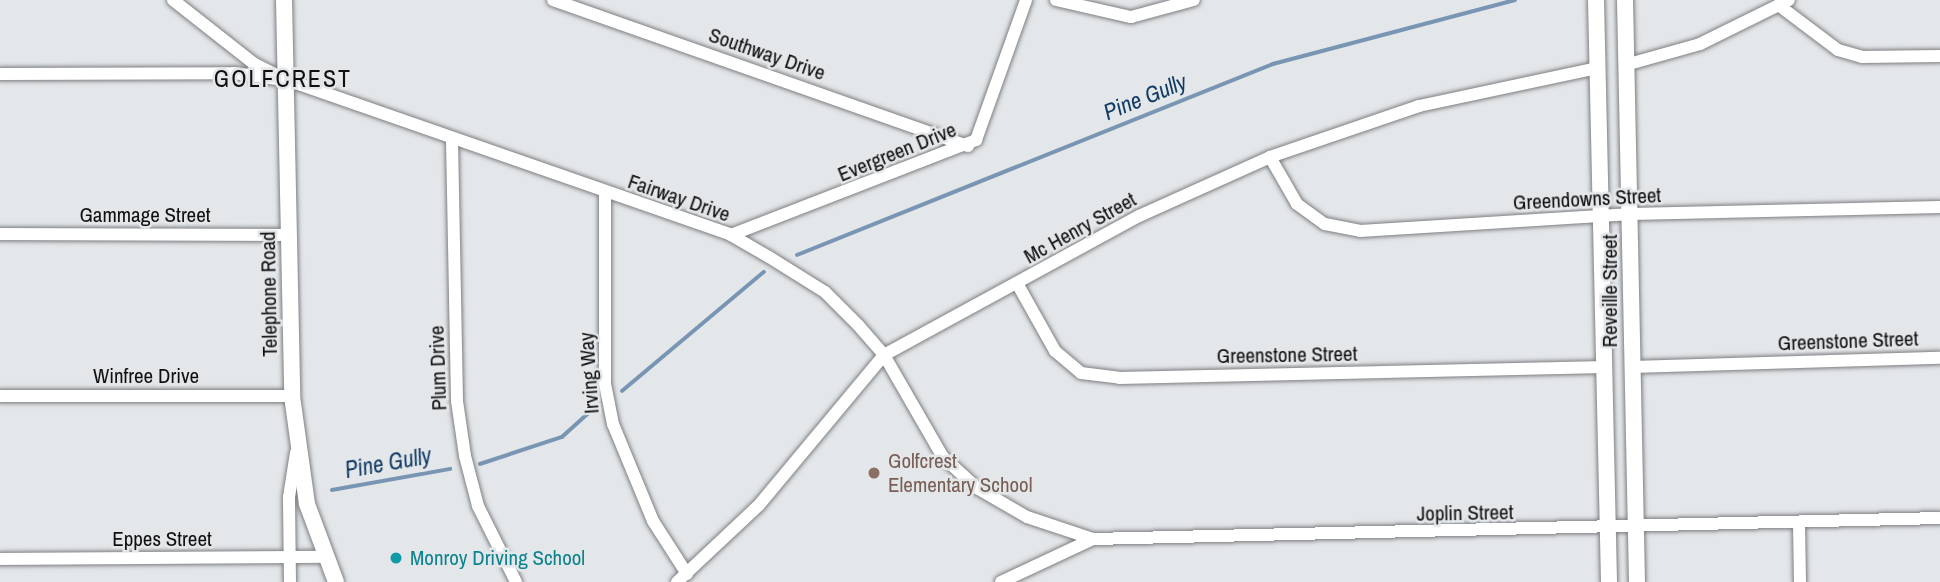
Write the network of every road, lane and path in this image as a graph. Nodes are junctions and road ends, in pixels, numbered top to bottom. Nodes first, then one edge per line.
1 (173, 0) edge
2 (284, 0) edge
3 (553, 0) edge
4 (1026, 0) edge
5 (1056, 0) edge
6 (1194, 0) edge
7 (1596, 0) edge
8 (1625, 0) edge
9 (1785, 3) edge
10 (1940, 56) edge
11 (1629, 64) junction
12 (1598, 68) junction
13 (0, 74) edge
14 (287, 80) junction
15 (452, 140) junction
16 (968, 146) junction
17 (1270, 157) junction
18 (605, 193) junction
19 (1940, 207) edge
20 (1631, 214) junction
21 (1601, 216) junction
22 (0, 234) edge
23 (289, 235) junction
24 (731, 235) junction
25 (1018, 285) junction
26 (884, 355) junction
27 (1940, 358) edge
28 (1605, 367) junction
29 (1632, 367) junction
30 (0, 396) edge
31 (292, 396) junction
32 (297, 446) junction
33 (1940, 518) edge
34 (1799, 524) junction
35 (1636, 528) junction
36 (1608, 529) junction
37 (1093, 539) junction
38 (325, 557) junction
39 (289, 558) junction
40 (0, 559) edge
41 (682, 578) edge
42 (290, 582) edge
43 (336, 582) edge
44 (516, 582) edge
45 (1001, 582) edge
46 (1609, 582) edge
47 (1637, 582) edge
48 (1800, 582) edge

1 - 14 street, Fairway Drive
2 - 14 main road, Telephone Road
3 - 16 street, Southway Drive
4 - 16 street, Evergreen Drive
5 - 6 street
7 - 12 main road, Reveille Street
8 - 11 main road, Reveille Street
9 - 10 street
9 - 11 street
11 - 20 main road, Reveille Street
12 - 17 street, Mc Henry Street
12 - 21 main road, Reveille Street
13 - 14 street
14 - 15 street, Fairway Drive
14 - 23 main road, Telephone Road
15 - 18 street, Fairway Drive
15 - 44 street, Plum Drive
16 - 24 street, Evergreen Drive
17 - 21 street, Greendowns Street
17 - 25 street, Mc Henry Street
18 - 24 street, Fairway Drive
18 - 41 street, Irving Way
19 - 20 street, Greendowns Street
20 - 21 street, Greendowns Street
20 - 29 main road, Reveille Street
21 - 28 main road, Reveille Street
22 - 23 street, Gammage Street
23 - 31 main road, Telephone Road
24 - 26 street, Fairway Drive
25 - 26 street, Mc Henry Street
25 - 28 street, Greenstone Street
26 - 37 street, Fairway Drive
26 - 41 street, Mc Henry Street
27 - 29 street, Greenstone Street
28 - 36 main road, Reveille Street
29 - 35 main road, Reveille Street
30 - 31 street, Winfree Drive
31 - 32 main road, Telephone Road
32 - 38 main road, Telephone Road
32 - 39 street
33 - 34 street, Joplin Street
34 - 35 street, Joplin Street
34 - 48 street
35 - 36 street, Joplin Street
35 - 47 main road, Reveille Street
36 - 37 street, Joplin Street
36 - 46 main road, Reveille Street
37 - 45 street, Joplin Street
38 - 39 street, Eppes Street
38 - 43 main road, Telephone Road
39 - 40 street, Eppes Street
39 - 42 street

